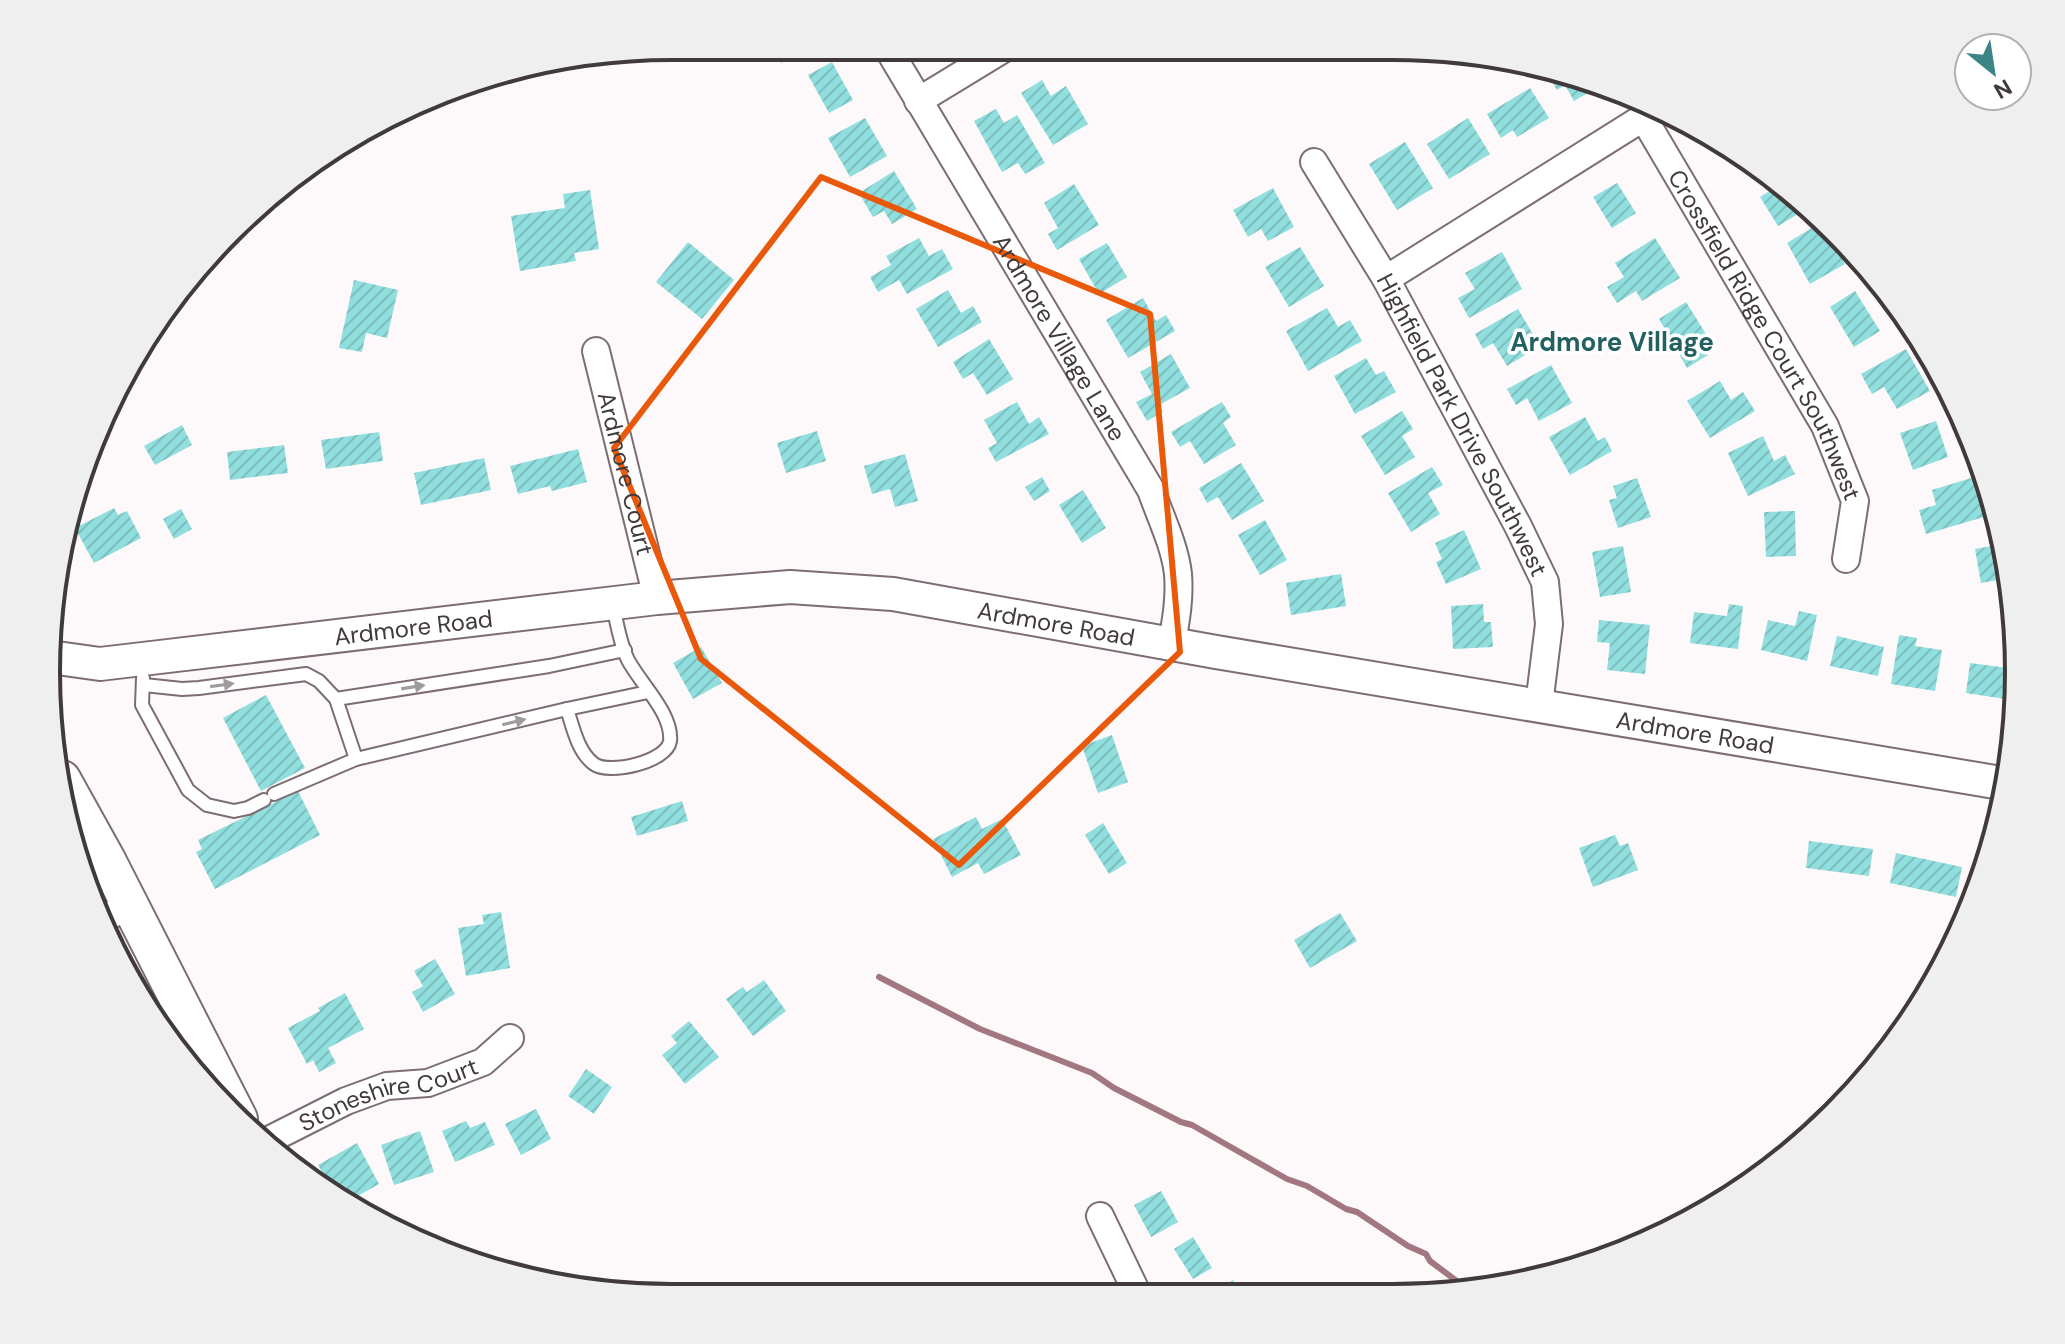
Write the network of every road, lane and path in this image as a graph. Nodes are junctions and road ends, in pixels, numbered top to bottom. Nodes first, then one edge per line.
1 (894, 60) edge
2 (985, 60) edge
3 (918, 101) junction
4 (1646, 115) edge
5 (1653, 118) edge
6 (1314, 162) dead end
7 (1386, 279) junction
8 (596, 351) dead end
9 (1846, 559) dead end
10 (657, 598) junction
11 (612, 603) junction
12 (1172, 643) junction
13 (625, 650) junction
14 (60, 658) edge
15 (100, 664) junction
16 (142, 672) junction
17 (60, 680) edge
18 (648, 692) junction
19 (336, 699) junction
20 (1539, 705) junction
21 (567, 709) junction
22 (356, 759) junction
23 (1995, 782) edge
24 (74, 801) edge
25 (118, 912) edge
26 (510, 1038) dead end
27 (217, 1081) edge
28 (274, 1137) edge
29 (1100, 1216) dead end
30 (1133, 1284) edge

1 - 3 street, Ardmore Village Lane
2 - 3 street
3 - 12 street, Ardmore Village Lane
4 - 7 street
5 - 9 street, Crossfield Ridge Court Southwest
6 - 7 street, Highfield Park Drive Southwest
7 - 20 street, Highfield Park Drive Southwest
8 - 10 street, Ardmore Court
10 - 11 street, Ardmore Road
10 - 12 street, Ardmore Road
11 - 13 lane
11 - 16 street, Ardmore Road
12 - 20 street, Ardmore Road
13 - 18 lane
19 -> 13 lane
14 - 15 street, Ardmore Road
15 - 16 street, Ardmore Road
15 - 17 street, Ardmore Road
16 -> 19 lane
16 - 22 lane
18 - 21 lane
18 - 21 lane
19 - 22 lane
20 - 23 street, Ardmore Road
22 -> 21 lane
24 - 25 main road
25 - 27 main road
26 - 28 street, Stoneshire Court
29 - 30 street

